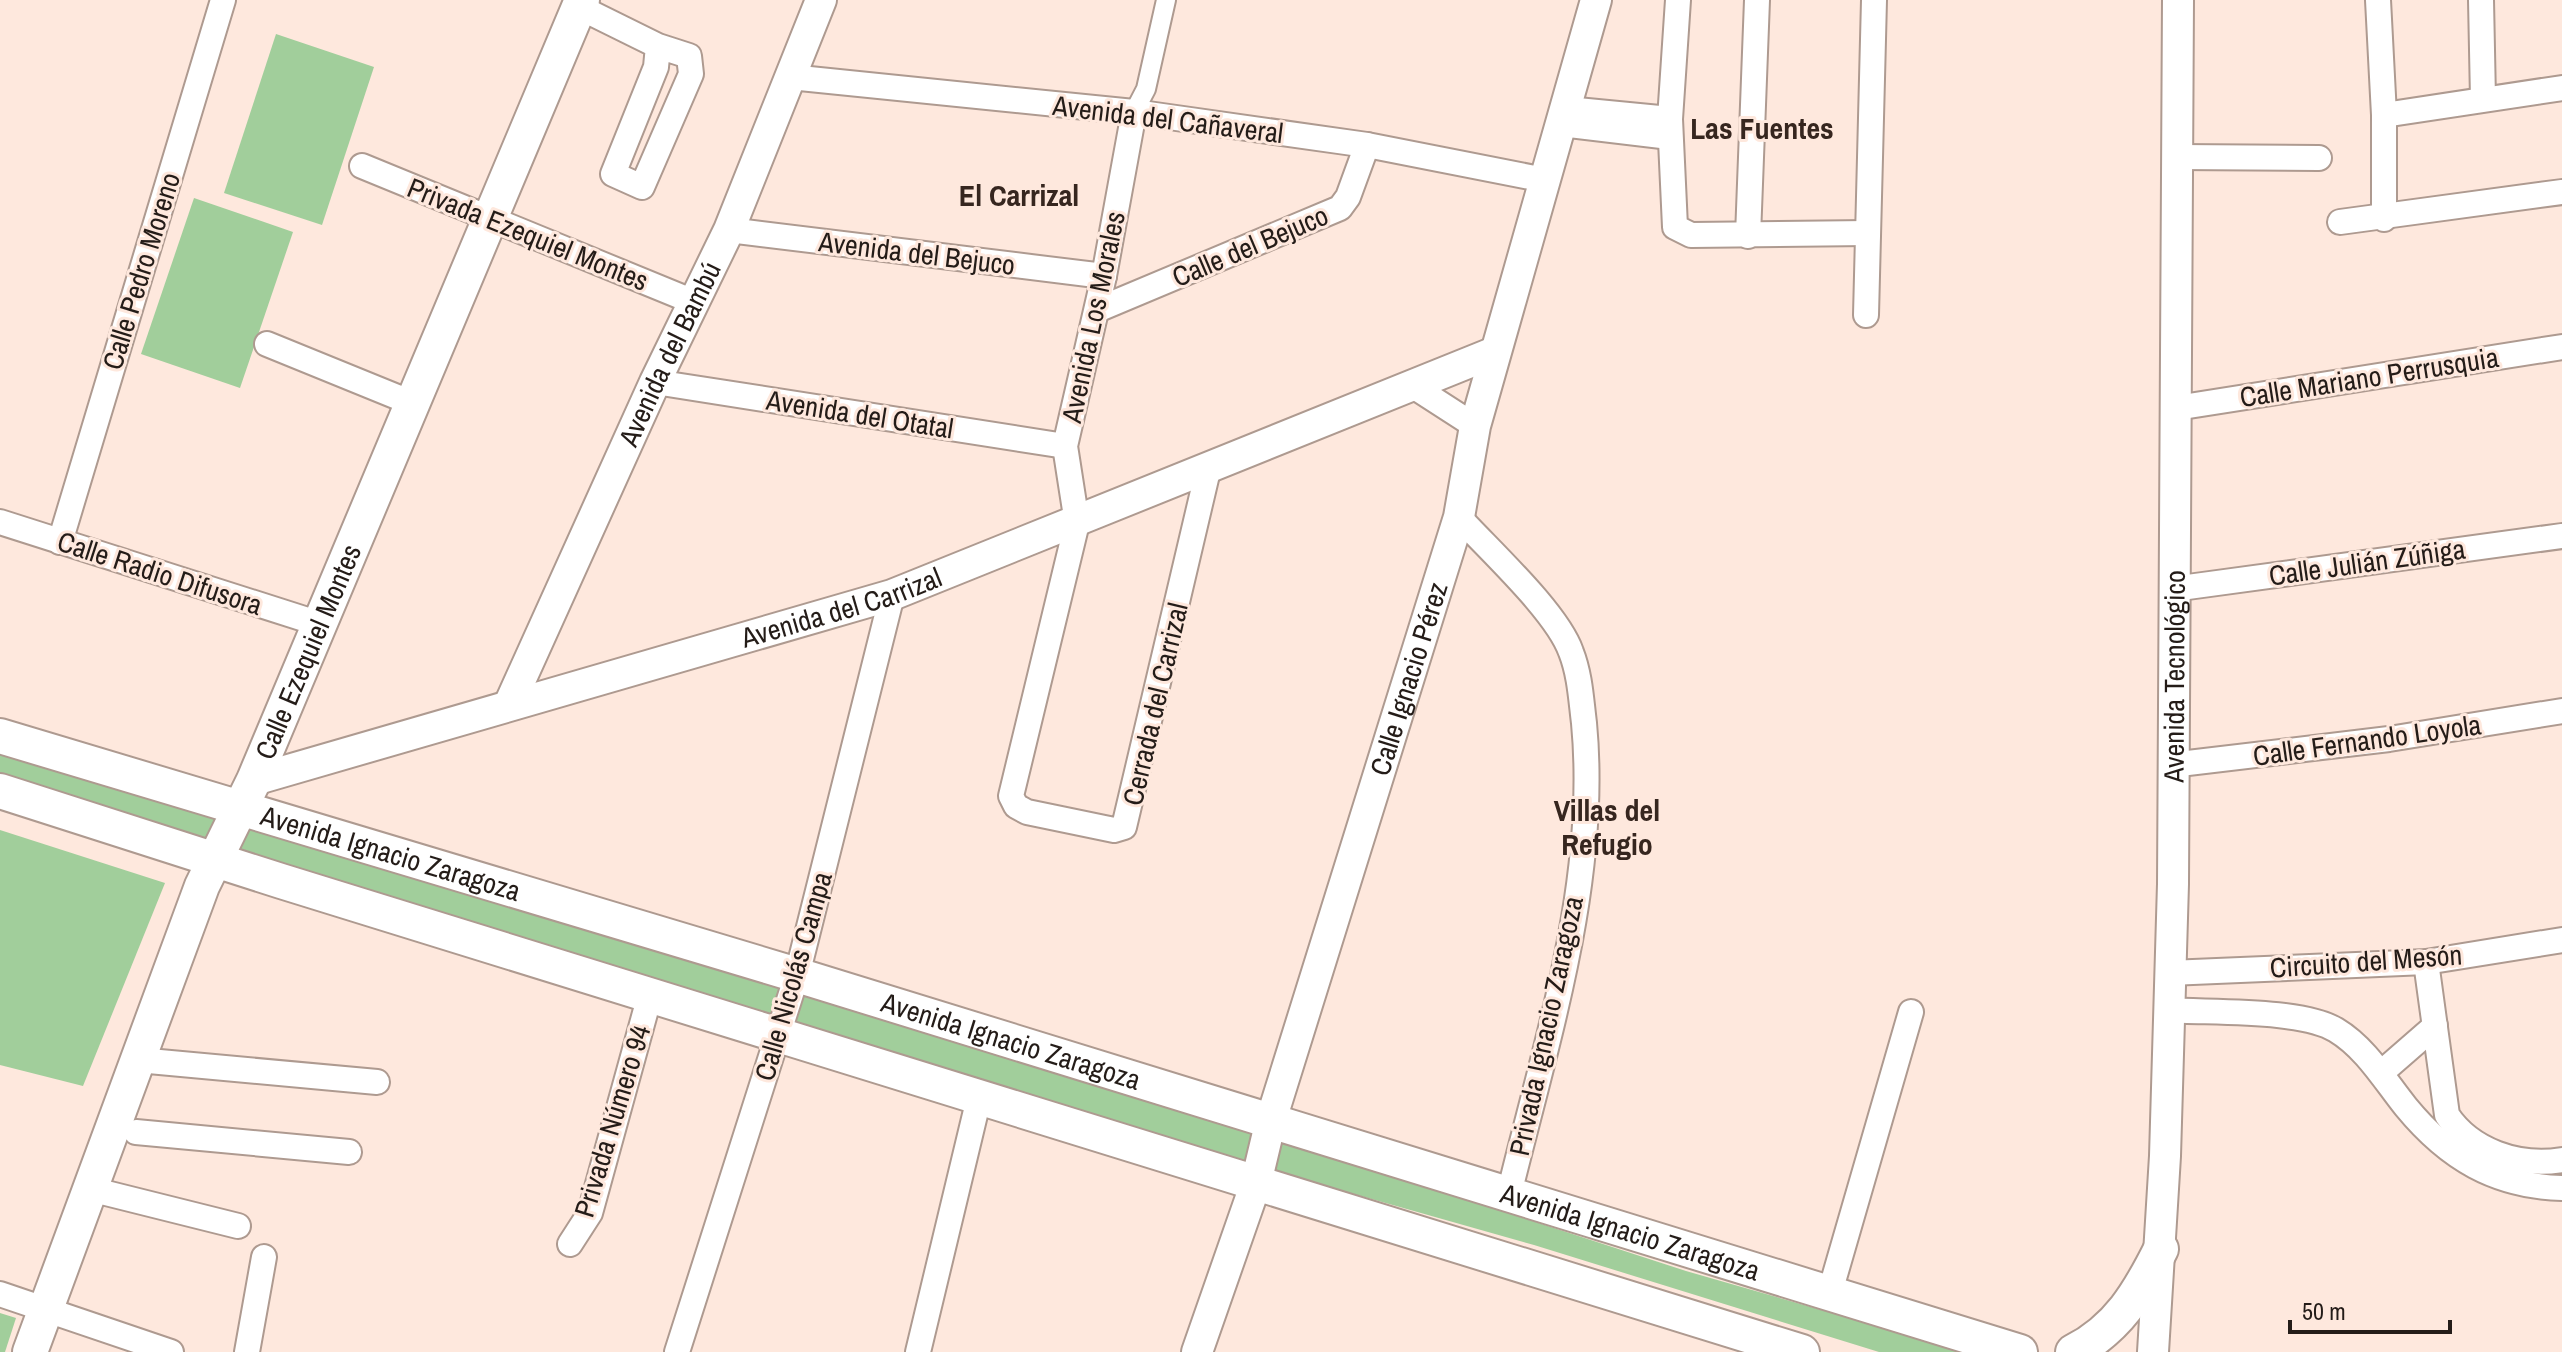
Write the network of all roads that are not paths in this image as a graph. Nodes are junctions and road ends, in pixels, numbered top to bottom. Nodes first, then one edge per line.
1 (223, 0) edge
2 (821, 0) edge
3 (1166, 0) edge
4 (1596, 0) edge
5 (1678, 0) edge
6 (1757, 0) edge
7 (1874, 0) edge
8 (2178, 0) edge
9 (2378, 0) edge
10 (2481, 0) edge
11 (581, 3) edge
12 (658, 46) junction
13 (790, 77) junction
14 (2562, 88) edge
15 (2483, 99) junction
16 (1134, 112) junction
17 (2384, 115) junction
18 (1562, 116) junction
19 (1670, 128) junction
20 (1367, 145) junction
21 (2177, 157) junction
22 (2319, 158) dead end
23 (362, 166) dead end
24 (1545, 180) junction
25 (2562, 192) edge
26 (490, 218) junction
27 (2384, 219) junction
28 (2340, 222) dead end
29 (729, 230) junction
30 (1868, 233) junction
31 (1748, 236) junction
32 (1104, 276) junction
33 (694, 302) junction
34 (1097, 310) junction
35 (1866, 315) dead end
36 (267, 344) dead end
37 (2562, 347) edge
38 (1495, 352) junction
39 (655, 382) junction
40 (1413, 386) junction
41 (412, 403) junction
42 (2176, 408) junction
43 (1475, 426) junction
44 (1065, 446) junction
45 (1209, 466) junction
46 (1459, 517) junction
47 (0, 522) edge
48 (1077, 523) junction
49 (2562, 536) edge
50 (60, 542) junction
51 (2173, 589) junction
52 (892, 595) junction
53 (320, 624) junction
54 (509, 705) junction
55 (2562, 711) edge
56 (0, 736) edge
57 (2171, 765) junction
58 (0, 791) edge
59 (246, 794) junction
60 (215, 860) junction
61 (2562, 940) edge
62 (2426, 962) junction
63 (2169, 973) junction
64 (797, 975) junction
65 (650, 995) junction
66 (2168, 1010) junction
67 (1911, 1012) dead end
68 (2435, 1026) junction
69 (779, 1035) junction
70 (138, 1060) junction
71 (2381, 1073) junction
72 (377, 1082) dead end
73 (979, 1098) junction
74 (1271, 1120) junction
75 (136, 1132) dead end
76 (349, 1152) dead end
77 (2562, 1160) edge
78 (1256, 1183) junction
79 (2562, 1188) edge
80 (90, 1189) junction
81 (1509, 1194) junction
82 (238, 1226) dead end
83 (570, 1244) dead end
84 (2161, 1249) junction
85 (264, 1257) dead end
86 (1830, 1292) junction
87 (0, 1294) edge
88 (46, 1309) junction
89 (30, 1352) edge
90 (171, 1352) edge
91 (247, 1352) edge
92 (677, 1352) edge
93 (918, 1352) edge
94 (1197, 1352) edge
95 (1802, 1352) edge
96 (2020, 1352) edge
97 (2073, 1352) edge
98 (2153, 1352) edge

1 - 50 street, Calle Pedro Moreno
2 - 13 street, Avenida del Bambú
3 - 16 street
4 - 18 street, Calle Ignacio Pérez
5 - 19 street
6 - 31 street
7 - 30 street
8 - 21 street, Avenida Tecnológico
9 - 17 street
10 - 15 street
11 - 12 street
11 - 26 main road, Calle Ezequiel Montes
12 - 12 street
13 - 16 street, Avenida del Cañaveral
13 - 29 street, Avenida del Bambú
14 - 15 street
15 - 17 street
16 - 20 street, Avenida del Cañaveral
16 - 32 street, Avenida Los Morales
17 - 27 street
18 - 19 street
18 - 24 street, Calle Ignacio Pérez
19 - 31 street
20 - 24 street, Avenida del Cañaveral
20 - 34 street, Calle del Bejuco
21 - 22 street
21 - 42 street, Avenida Tecnológico
23 - 26 street, Privada Ezequiel Montes
24 - 38 street, Calle Ignacio Pérez
25 - 27 street
26 - 33 street, Privada Ezequiel Montes
26 - 41 main road, Calle Ezequiel Montes
27 - 28 street
29 - 32 street, Avenida del Bejuco
29 - 33 street, Avenida del Bambú
30 - 31 street
30 - 35 street
32 - 34 street, Avenida Los Morales
33 - 39 street, Avenida del Bambú
34 - 44 street, Avenida Los Morales
36 - 41 street
37 - 42 street, Calle Mariano Perrusquia
38 - 40 street, Avenida del Carrizal
38 - 43 street, Calle Ignacio Pérez
39 - 44 street, Avenida del Otatal
39 - 54 street, Avenida del Bambú
40 - 43 street
40 - 45 street, Avenida del Carrizal
41 - 53 main road, Calle Ezequiel Montes
42 - 51 street, Avenida Tecnológico
43 - 46 street, Calle Ignacio Pérez
44 - 48 street, Avenida Los Morales
45 - 48 street, Avenida del Carrizal
45 - 48 street, Cerrada del Carrizal
46 - 74 street, Calle Ignacio Pérez
46 - 81 street, Privada Ignacio Zaragoza
47 - 50 street, Calle Radio Difusora
48 - 52 street, Avenida del Carrizal
49 - 51 street, Calle Julián Zúñiga
50 - 53 street, Calle Radio Difusora
51 - 57 street, Avenida Tecnológico
52 - 54 street, Avenida del Carrizal
52 - 64 street, Calle Nicolás Campa
53 - 59 main road, Calle Ezequiel Montes
54 - 59 street, Avenida del Carrizal
55 - 57 street, Calle Fernando Loyola
56 - 59 main road, Avenida Ignacio Zaragoza
57 - 63 street, Avenida Tecnológico
58 - 60 main road, Avenida Ignacio Zaragoza
59 - 60 main road, Calle Ezequiel Montes
59 - 64 main road, Avenida Ignacio Zaragoza
60 - 65 main road, Avenida Ignacio Zaragoza
60 - 70 main road, Calle Ezequiel Montes
61 - 62 street, Circuito del Mesón
62 - 63 street, Circuito del Mesón
62 - 68 street
63 - 66 street, Avenida Tecnológico
64 - 69 street, Calle Nicolás Campa
64 - 74 main road, Avenida Ignacio Zaragoza
65 - 69 main road, Avenida Ignacio Zaragoza
65 - 83 street, Privada Número 94
66 - 71 street
66 - 84 street, Avenida Tecnológico
67 - 86 street
68 - 71 street
68 - 77 street
69 - 73 main road, Avenida Ignacio Zaragoza
69 - 92 street, Calle Nicolás Campa
70 - 72 street
70 - 80 main road, Calle Ezequiel Montes
71 - 79 street
73 - 78 main road, Avenida Ignacio Zaragoza
73 - 93 street
74 - 78 street, Calle Ignacio Pérez
74 - 81 main road, Avenida Ignacio Zaragoza
75 - 76 street
78 - 94 street, Calle Ignacio Pérez
78 - 95 main road, Avenida Ignacio Zaragoza
80 - 82 street
80 - 88 main road, Calle Ezequiel Montes
81 - 86 main road, Avenida Ignacio Zaragoza
84 - 97 main road
84 - 98 street, Avenida Tecnológico
85 - 91 street
86 - 96 main road, Avenida Ignacio Zaragoza
87 - 88 street
88 - 89 main road, Calle Ezequiel Montes
88 - 90 street

